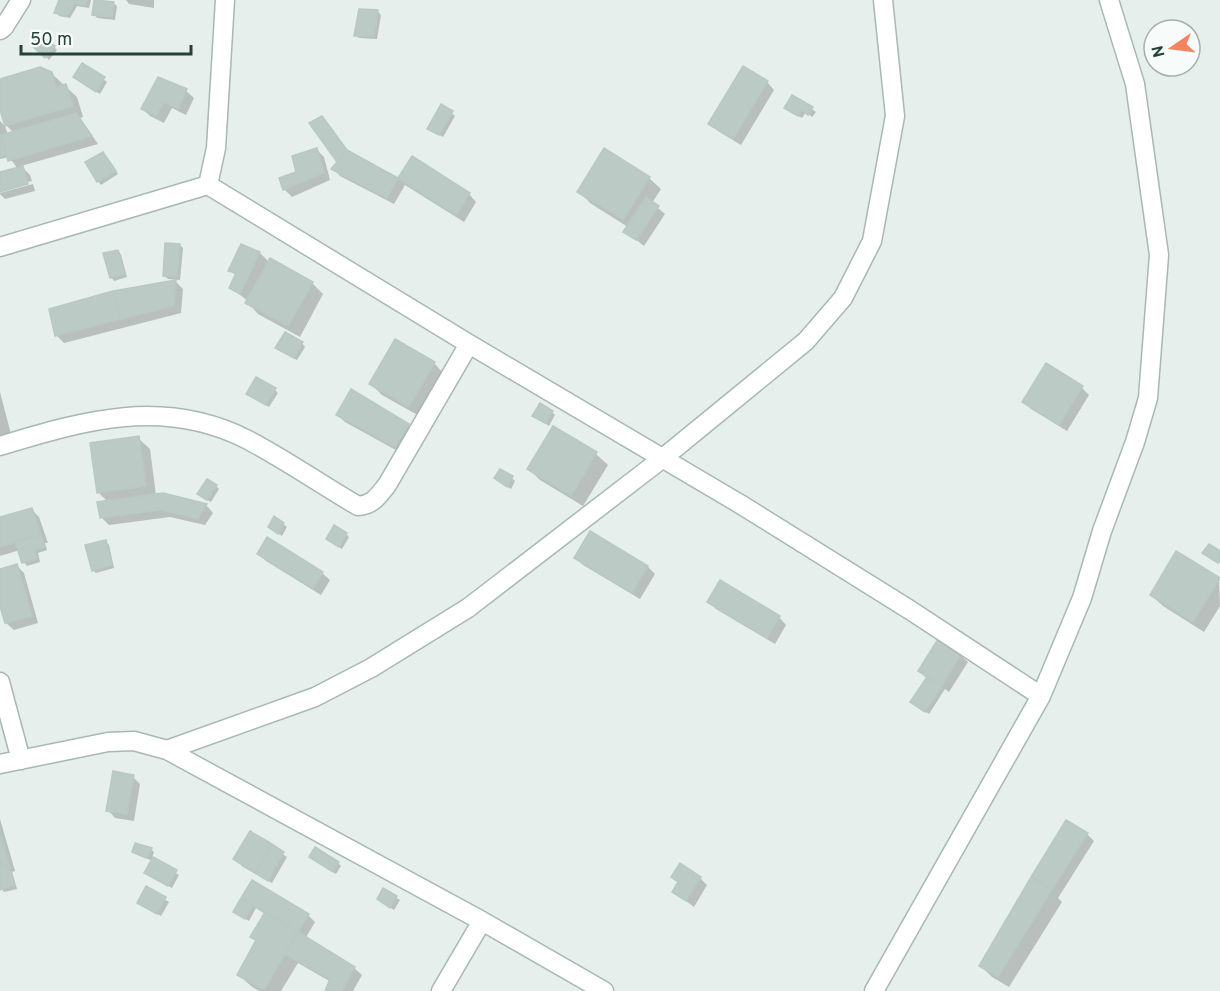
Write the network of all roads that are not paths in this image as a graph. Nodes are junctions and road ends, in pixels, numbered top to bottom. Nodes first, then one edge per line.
1 (21, 0) edge
2 (225, 0) edge
3 (883, 0) edge
4 (1109, 0) edge
5 (0, 30) edge
6 (208, 185) junction
7 (0, 246) edge
8 (469, 344) junction
9 (0, 446) edge
10 (663, 458) junction
11 (0, 682) edge
12 (1041, 696) junction
13 (167, 750) junction
14 (21, 759) junction
15 (0, 765) edge
16 (482, 921) junction
17 (441, 991) edge
18 (604, 991) edge
19 (874, 991) edge

1 - 5 street
2 - 6 street
3 - 10 street
4 - 12 street
6 - 7 street
6 - 8 street
8 - 9 street
8 - 10 street
10 - 12 street
10 - 13 street
11 - 14 street
12 - 19 street
13 - 14 street
13 - 16 street
14 - 15 street
16 - 17 street
16 - 18 street

